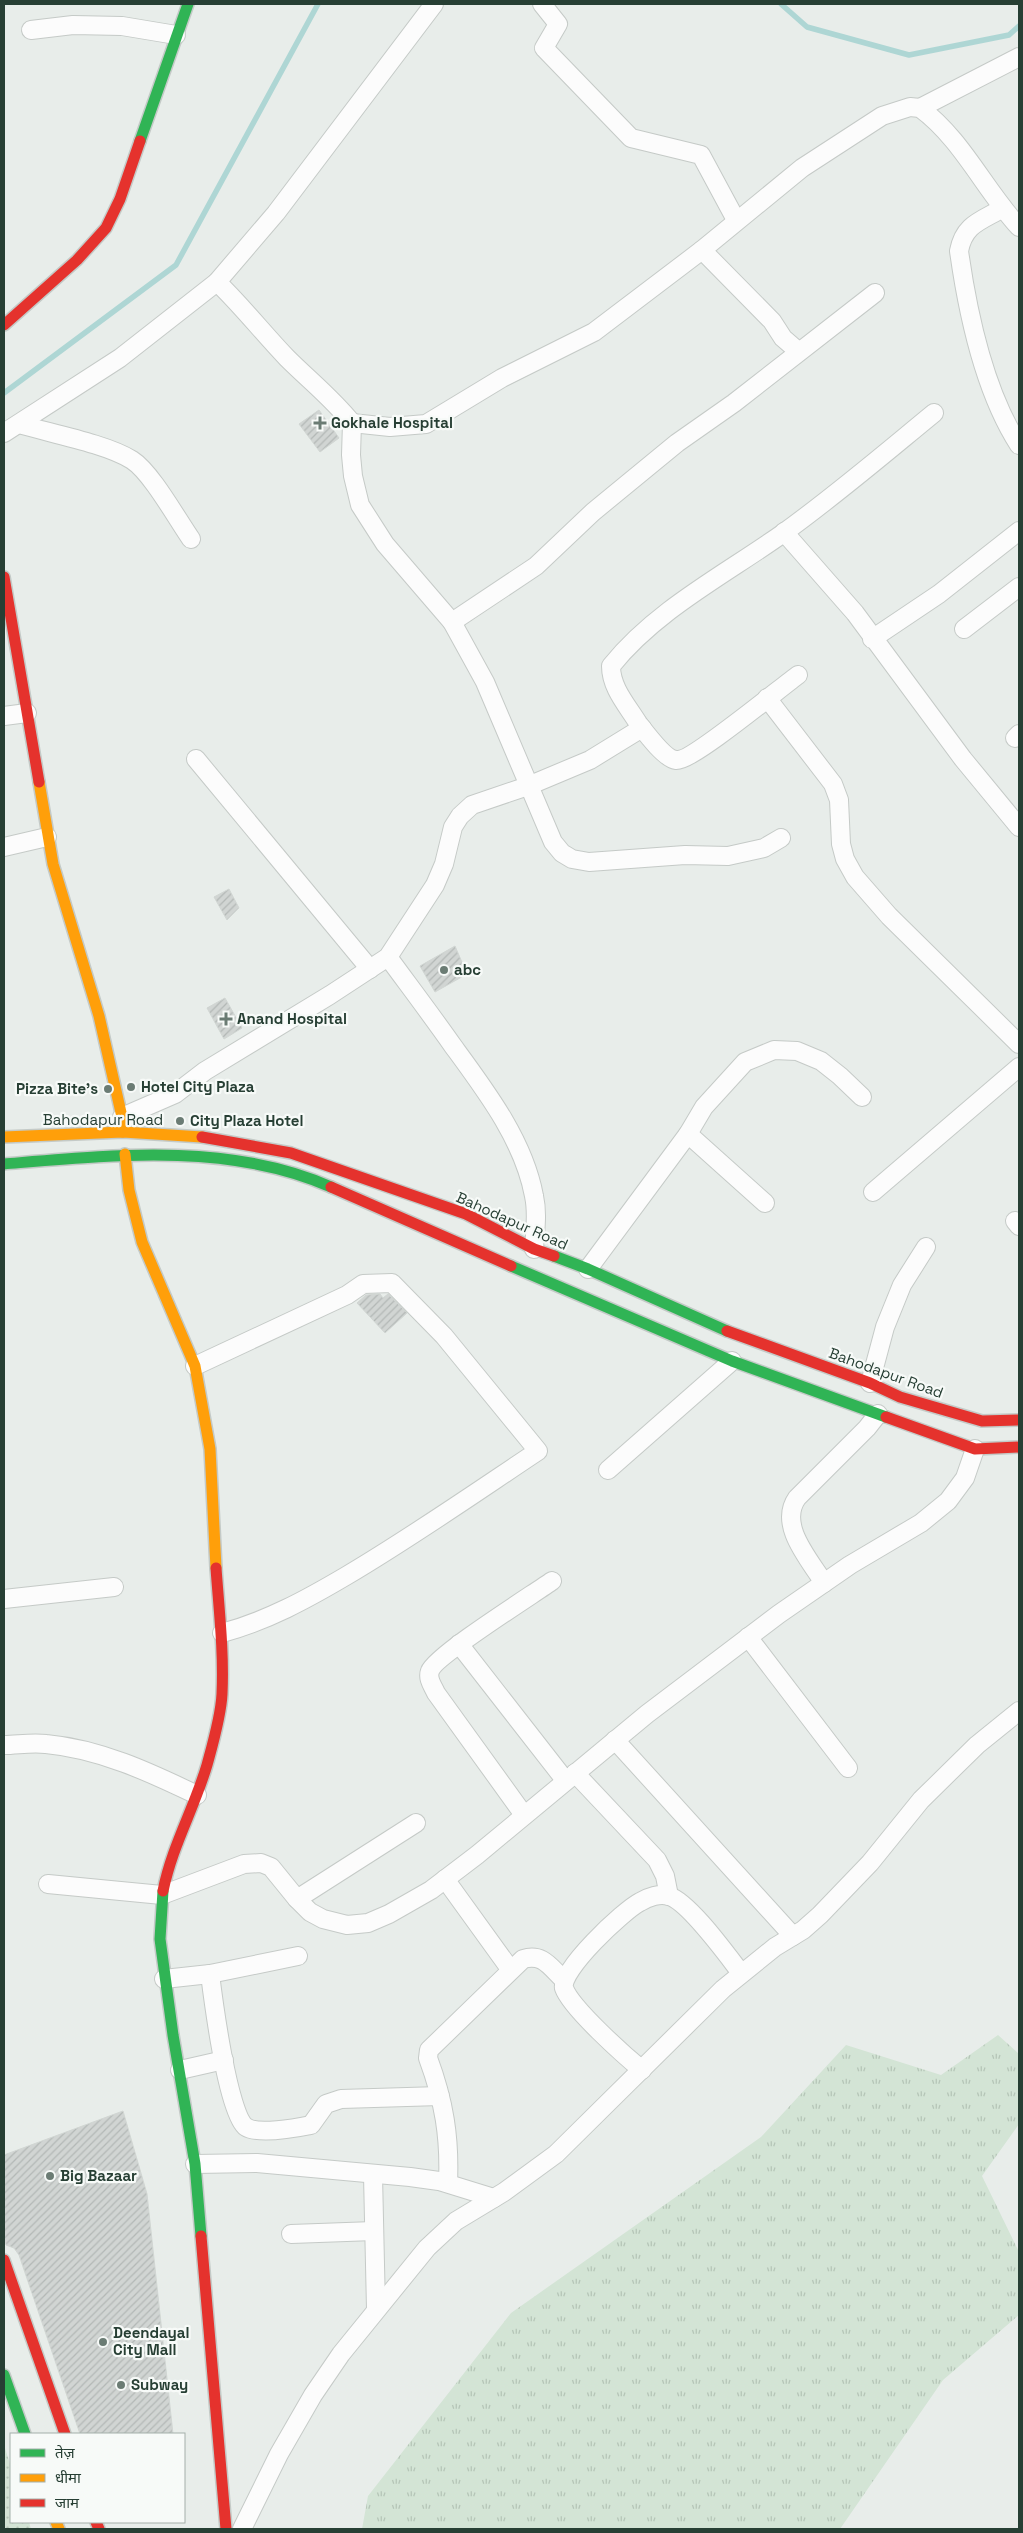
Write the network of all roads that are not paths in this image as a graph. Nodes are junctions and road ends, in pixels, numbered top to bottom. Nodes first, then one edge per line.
1 (188, 4) edge
2 (434, 4) edge
3 (542, 4) edge
4 (31, 30) dead end
5 (176, 35) junction
6 (1019, 57) edge
7 (920, 108) junction
8 (1004, 208) junction
9 (736, 220) junction
10 (1019, 227) edge
11 (702, 250) junction
12 (217, 282) junction
13 (875, 293) dead end
14 (4, 325) edge
15 (798, 351) junction
16 (934, 413) dead end
17 (352, 423) junction
18 (19, 424) junction
19 (4, 433) edge
20 (1016, 435) edge
21 (1019, 531) edge
22 (784, 532) junction
23 (191, 539) dead end
24 (4, 576) edge
25 (1019, 587) edge
26 (452, 622) junction
27 (964, 629) dead end
28 (872, 639) junction
29 (798, 675) dead end
30 (767, 698) junction
31 (27, 713) junction
32 (4, 716) edge
33 (642, 728) junction
34 (196, 759) dead end
35 (528, 786) junction
36 (1019, 827) edge
37 (48, 837) junction
38 (781, 838) dead end
39 (4, 847) edge
40 (388, 957) junction
41 (370, 969) junction
42 (1018, 1040) edge
43 (1019, 1066) edge
44 (862, 1097) dead end
45 (123, 1125) junction
46 (688, 1134) junction
47 (4, 1136) edge
48 (125, 1154) junction
49 (4, 1164) edge
50 (873, 1192) dead end
51 (765, 1203) dead end
52 (926, 1247) dead end
53 (534, 1249) junction
54 (588, 1269) junction
55 (732, 1361) junction
56 (195, 1366) junction
57 (870, 1383) junction
58 (878, 1414) junction
59 (1019, 1420) edge
60 (1019, 1447) edge
61 (975, 1449) junction
62 (608, 1470) dead end
63 (552, 1582) dead end
64 (824, 1583) junction
65 (114, 1587) dead end
66 (4, 1599) edge
67 (222, 1633) junction
68 (748, 1637) junction
69 (459, 1644) junction
70 (1019, 1711) edge
71 (615, 1740) junction
72 (4, 1745) edge
73 (848, 1768) dead end
74 (570, 1776) junction
75 (197, 1795) junction
76 (524, 1815) junction
77 (416, 1824) dead end
78 (445, 1879) junction
79 (48, 1884) dead end
80 (162, 1895) junction
81 (669, 1896) junction
82 (297, 1899) junction
83 (793, 1936) junction
84 (298, 1956) dead end
85 (510, 1969) junction
86 (741, 1973) junction
87 (210, 1974) junction
88 (164, 1979) junction
89 (564, 1980) junction
90 (224, 2060) junction
91 (180, 2070) junction
92 (642, 2070) junction
93 (440, 2096) junction
94 (195, 2164) junction
95 (373, 2175) junction
96 (448, 2183) junction
97 (494, 2198) junction
98 (374, 2231) junction
99 (292, 2234) dead end
100 (4, 2260) edge
101 (376, 2309) junction
102 (4, 2375) edge
103 (25, 2433) edge
104 (65, 2433) edge
105 (226, 2529) edge
106 (242, 2529) edge

1 - 5 main road
2 - 12 street
3 - 9 street
4 - 5 street
5 - 14 main road
6 - 7 street
7 - 8 street
7 - 9 street
8 - 10 street
8 - 20 street
9 - 11 street
11 - 15 street
11 - 17 street
12 - 17 street
12 - 18 street
13 - 15 street
15 - 26 street
16 - 22 street
17 - 26 street
18 - 19 street
18 - 23 street
21 - 28 street
22 - 28 street
22 - 33 street
24 - 31 main road
25 - 27 street
26 - 35 street
28 - 36 street
29 - 30 street
30 - 33 street
30 - 42 street
31 - 32 street
31 - 37 main road
33 - 35 street
34 - 41 street
35 - 38 street
35 - 40 street
37 - 39 street
37 - 45 main road
40 - 41 street
40 - 53 street
41 - 45 street
43 - 50 street
44 - 46 street
45 - 47 main road, Bahodapur Road
45 - 53 main road, Bahodapur Road
46 - 51 street
46 - 54 street
48 - 49 main road
48 - 55 main road
48 - 56 main road
52 - 57 street
53 - 54 main road, Bahodapur Road
54 - 57 main road, Bahodapur Road
55 - 58 main road
55 - 62 street
56 - 67 main road
56 - 67 street
57 - 59 main road, Bahodapur Road
58 - 61 main road
58 - 64 street
60 - 61 main road
61 - 64 street
63 - 69 street
64 - 68 street
65 - 66 street
67 - 75 main road
68 - 71 street
68 - 73 street
69 - 74 street
69 - 76 street
70 - 83 street
71 - 74 street
71 - 83 street
72 - 75 street
74 - 76 street
74 - 81 street
75 - 80 main road
76 - 78 street
77 - 82 street
78 - 82 street
78 - 85 street
79 - 80 street
80 - 82 street
80 - 88 main road
81 - 86 street
81 - 89 street
83 - 86 street
84 - 87 street
85 - 89 street
85 - 93 street
86 - 92 street
87 - 88 street
87 - 90 street
88 - 91 main road
89 - 92 street
90 - 91 street
90 - 93 street
91 - 94 main road
92 - 97 street
93 - 96 street
94 - 95 street
94 - 105 main road
95 - 96 street
95 - 98 street
96 - 97 street
97 - 101 street
98 - 99 street
98 - 101 street
100 - 104 main road
101 - 106 street
102 - 103 main road

